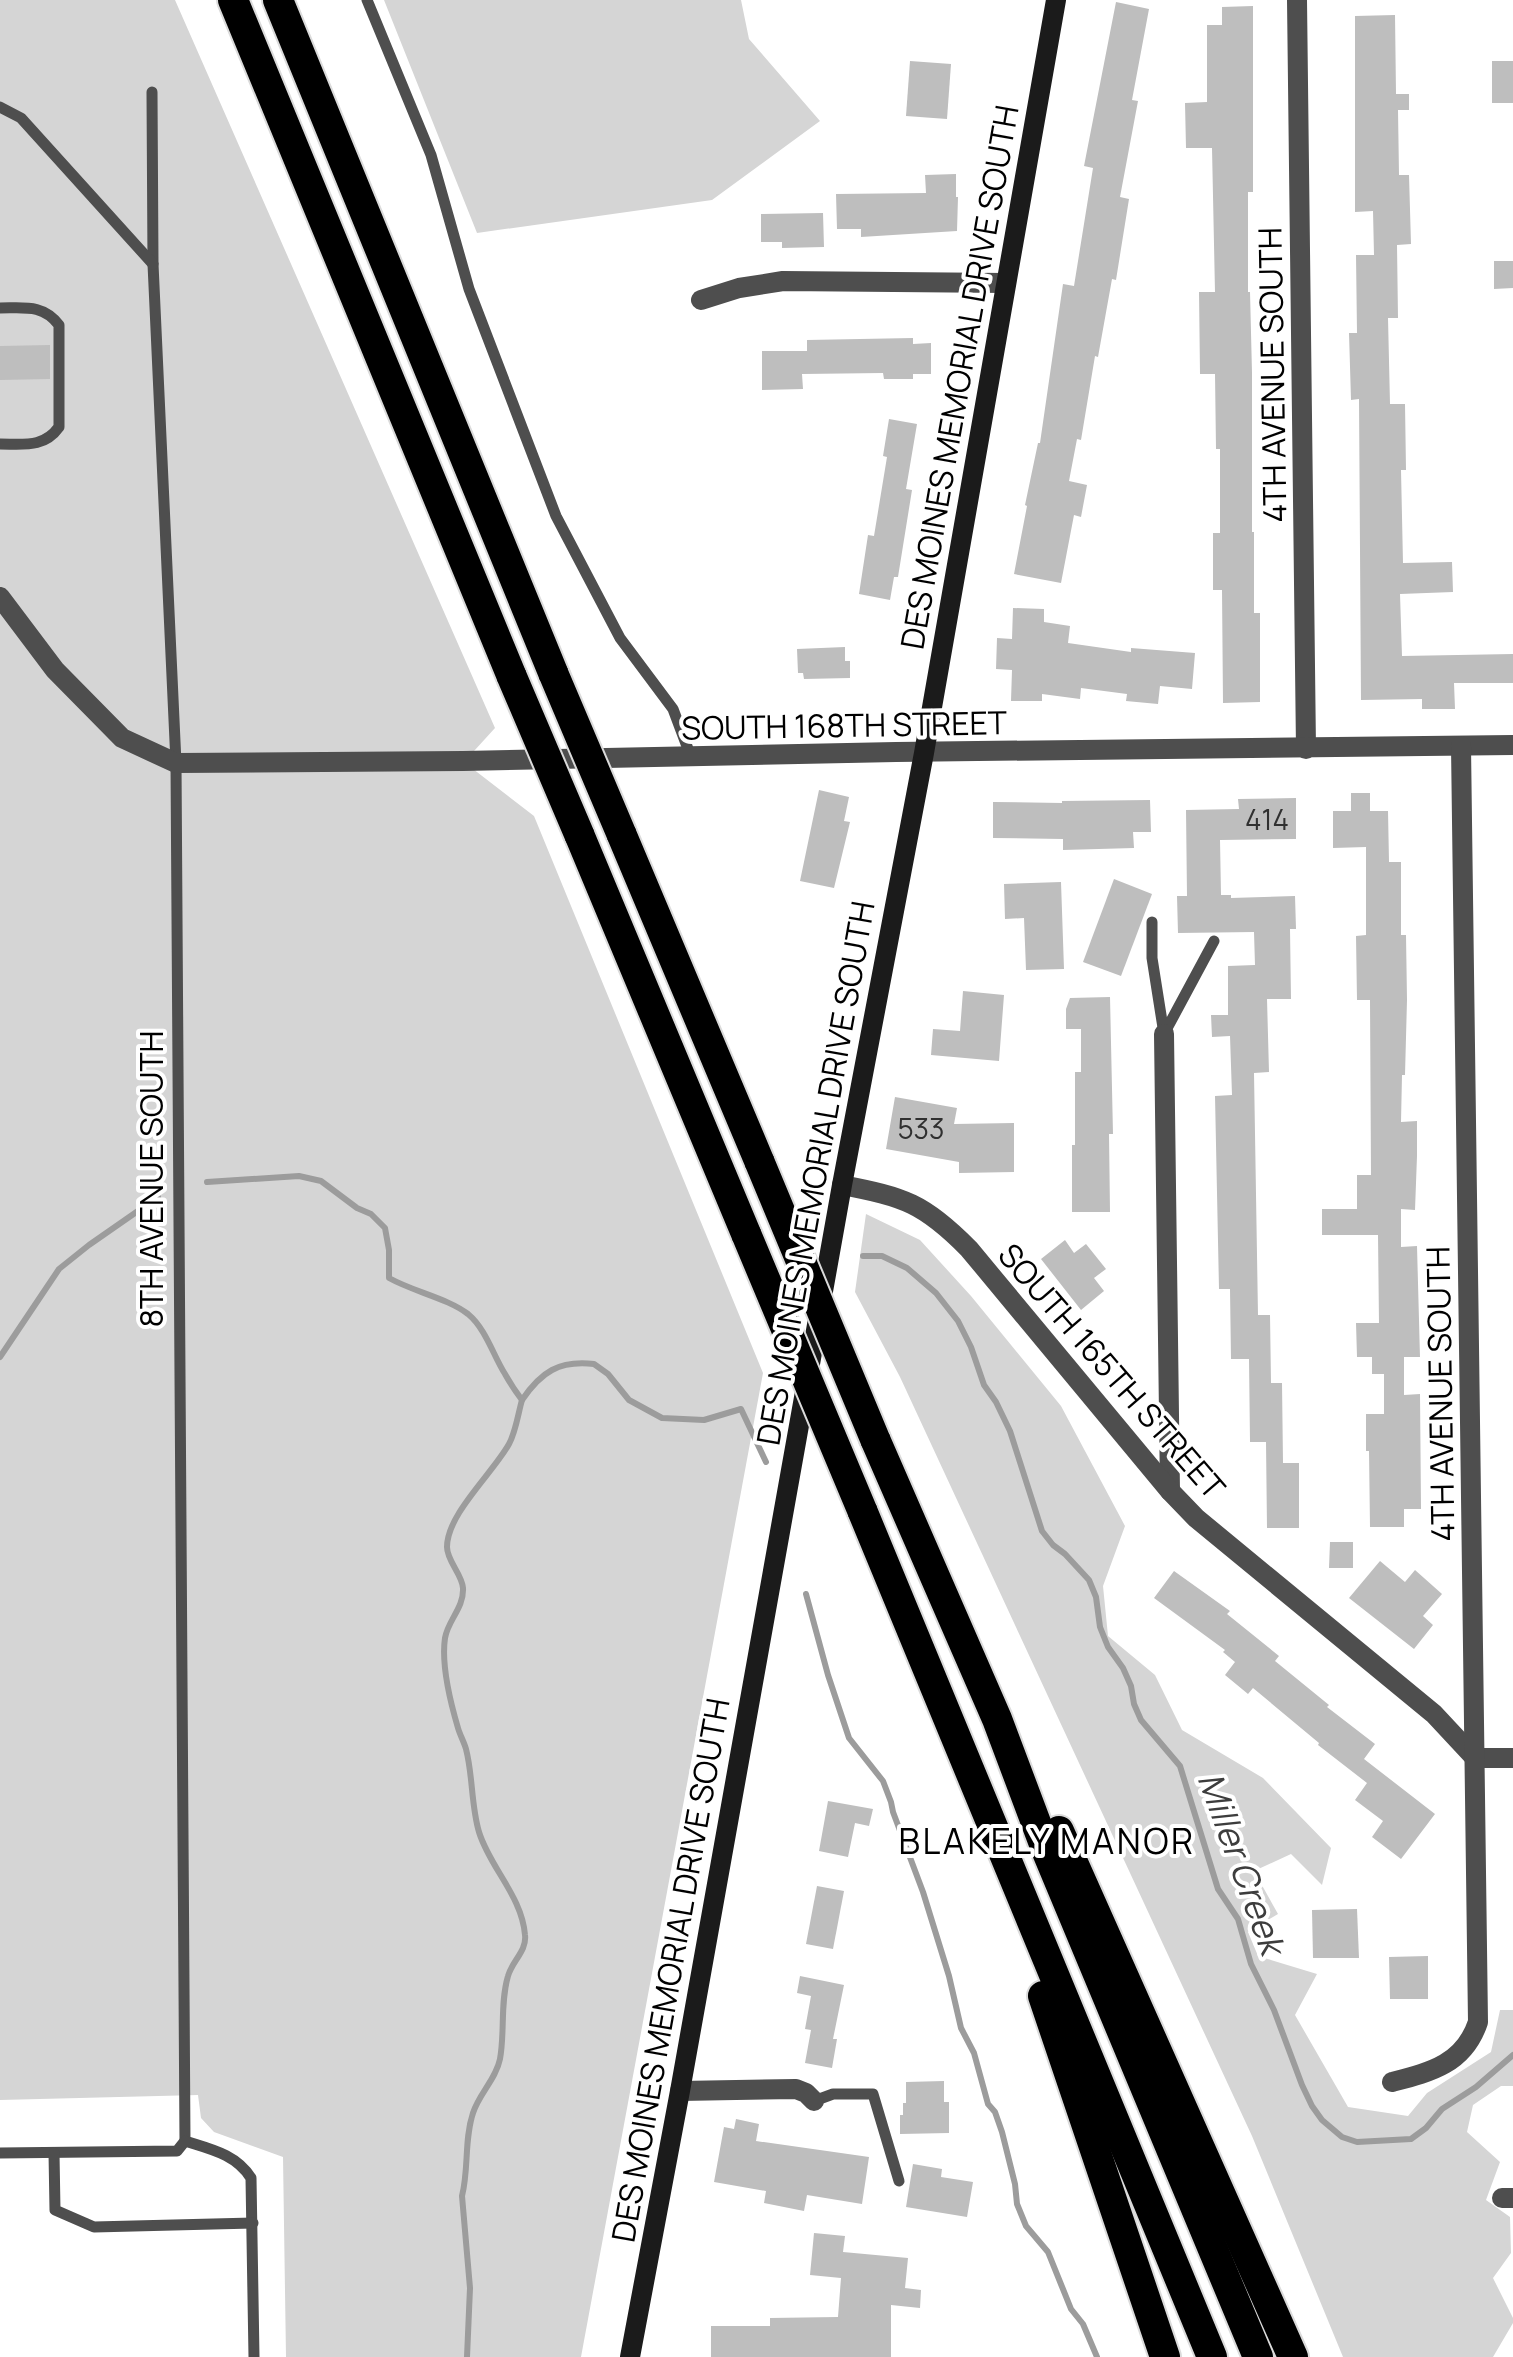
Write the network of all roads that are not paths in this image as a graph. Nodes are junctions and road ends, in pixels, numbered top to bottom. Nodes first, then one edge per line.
1 (233, 0) edge
2 (278, 0) edge
3 (368, 0) edge
4 (1056, 0) edge
5 (1298, 0) edge
6 (152, 92) dead end
7 (0, 108) edge
8 (153, 264) junction
9 (1006, 283) junction
10 (701, 300) dead end
11 (0, 308) edge
12 (0, 444) edge
13 (0, 597) edge
14 (1513, 744) edge
15 (1461, 746) junction
16 (1306, 748) junction
17 (924, 753) junction
18 (691, 757) junction
19 (176, 763) junction
20 (1152, 922) dead end
21 (1214, 941) dead end
22 (1164, 1034) junction
23 (842, 1184) junction
24 (1170, 1491) junction
25 (997, 1719) junction
26 (1475, 1758) junction
27 (1513, 1758) edge
28 (1037, 1934) junction
29 (1392, 2082) dead end
30 (680, 2091) junction
31 (814, 2101) joint
32 (186, 2140) junction
33 (54, 2153) junction
34 (0, 2154) edge
35 (899, 2181) dead end
36 (253, 2223) junction
37 (254, 2357) edge
38 (630, 2357) edge
39 (1165, 2357) edge
40 (1212, 2357) edge
41 (1258, 2357) edge
42 (1293, 2357) edge

1 - 28 highway, bridge
2 - 25 highway, bridge
3 - 18 lane
4 - 9 main road, DES MOINES MEMORIAL DRIVE SOUTH
5 - 16 street, 4TH AVENUE SOUTH
6 - 8 lane, 8TH AVENUE SOUTH
7 - 8 lane
8 - 19 lane, 8TH AVENUE SOUTH
9 - 10 street
9 - 17 main road, DES MOINES MEMORIAL DRIVE SOUTH
11 - 12 lane
13 - 19 street
14 - 15 street, SOUTH 168TH STREET
15 - 16 street, SOUTH 168TH STREET
15 - 26 street, 4TH AVENUE SOUTH
16 - 17 street, SOUTH 168TH STREET
17 - 18 street, SOUTH 168TH STREET
17 - 23 main road, DES MOINES MEMORIAL DRIVE SOUTH
18 - 19 street, SOUTH 168TH STREET
19 - 32 lane, 8TH AVENUE SOUTH
20 - 22 lane
21 - 22 lane
22 - 24 street
23 - 24 street, SOUTH 165TH STREET
23 - 30 main road, DES MOINES MEMORIAL DRIVE SOUTH
24 - 26 street, SOUTH 165TH STREET
25 - 41 highway
25 - 42 highway
26 - 27 street
26 - 29 street, 4TH AVENUE SOUTH
28 - 39 highway
28 - 40 highway
30 - 31 street
30 - 38 main road, DES MOINES MEMORIAL DRIVE SOUTH
31 - 35 lane
32 - 33 lane
32 - 36 lane
33 - 34 lane
33 - 36 lane
36 - 37 lane

